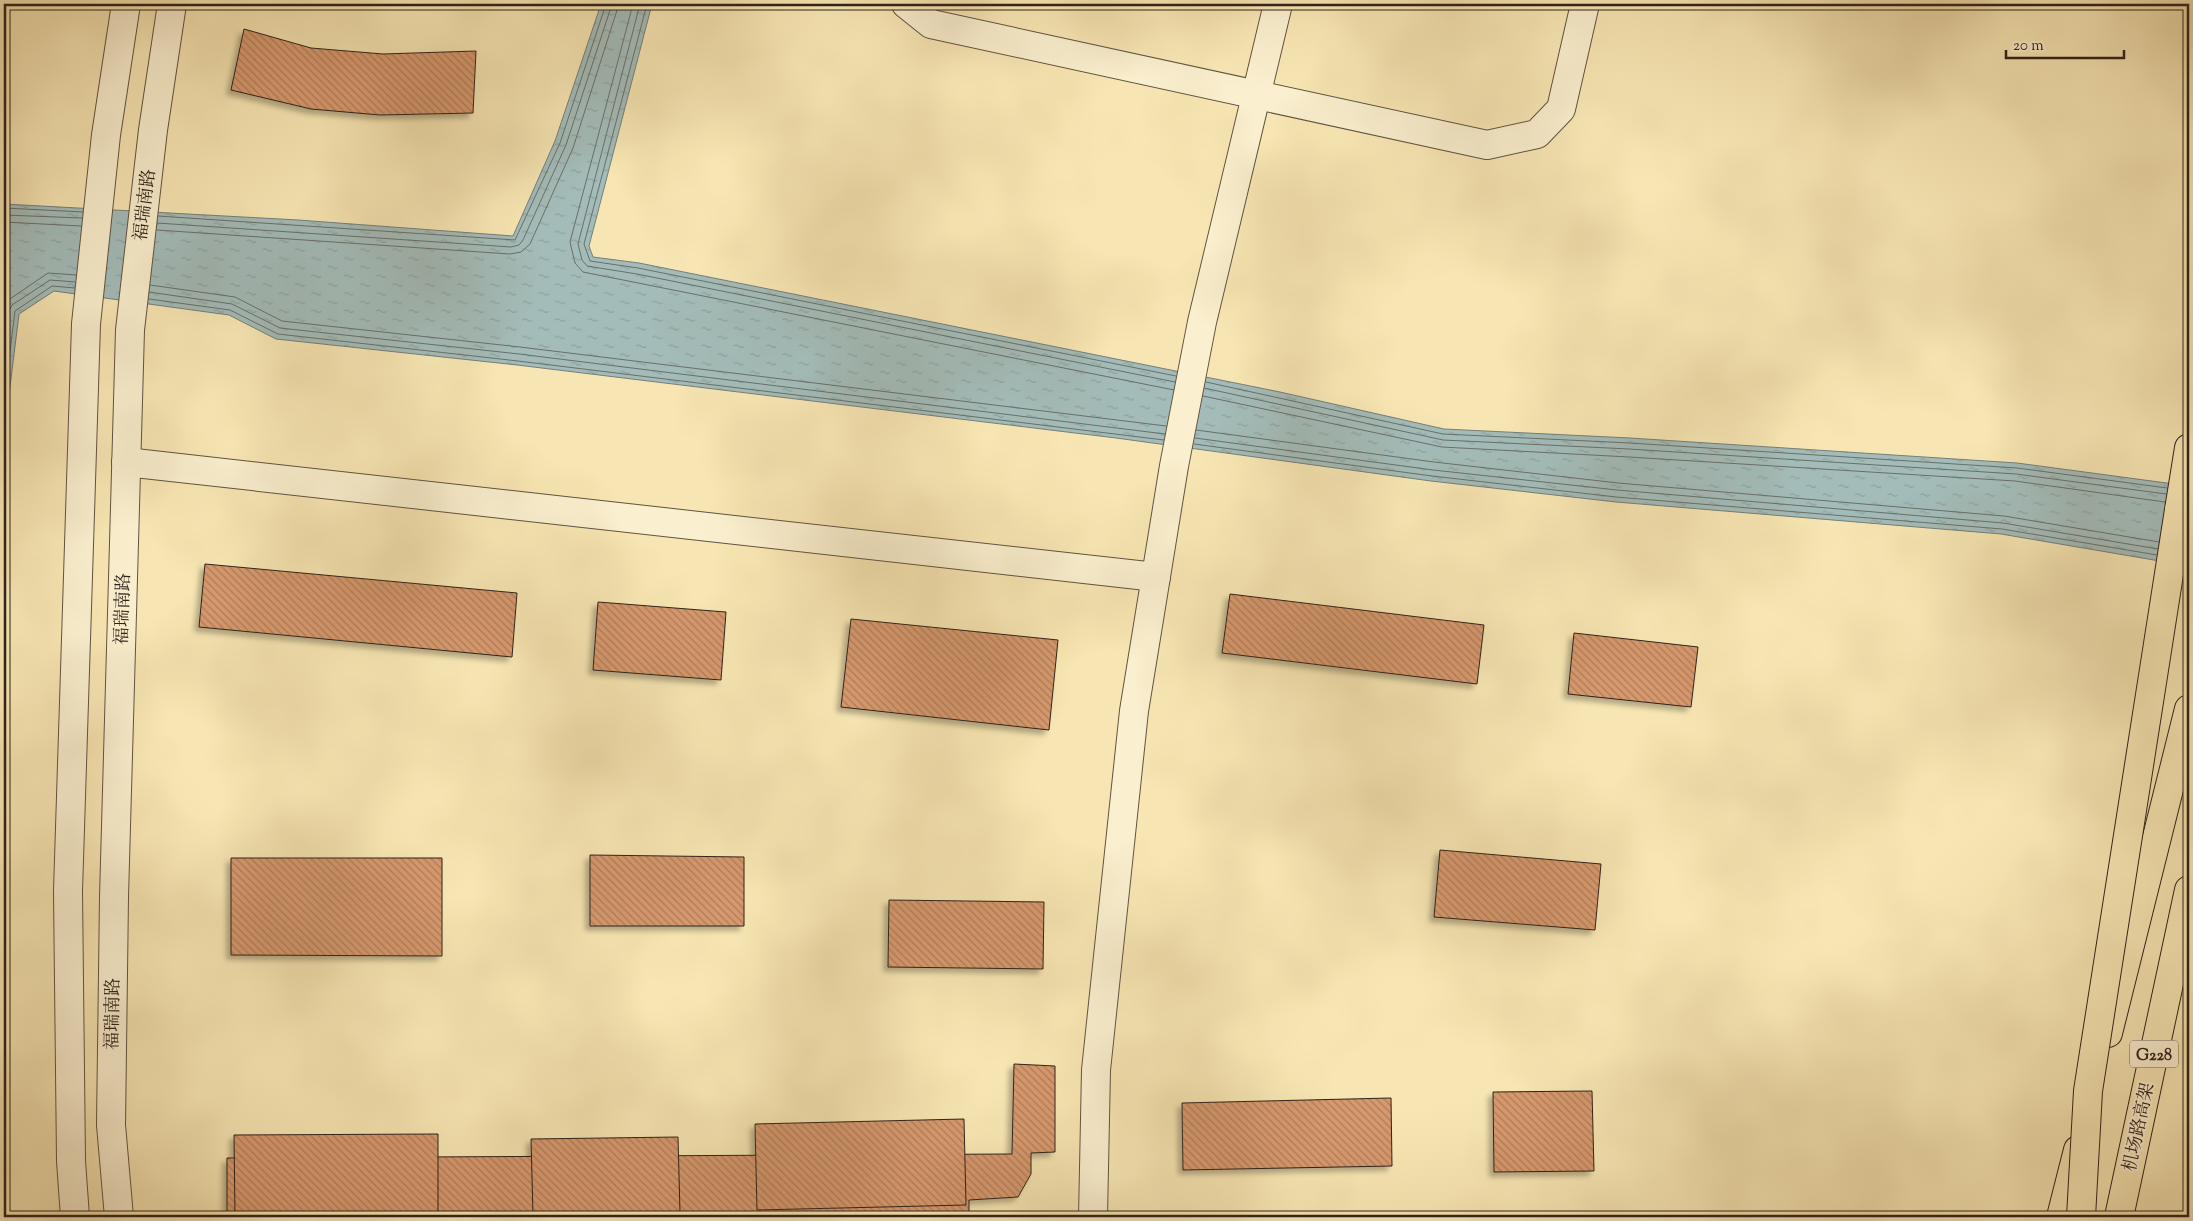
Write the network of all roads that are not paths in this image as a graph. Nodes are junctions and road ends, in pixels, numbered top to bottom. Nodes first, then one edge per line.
1 (126, 4) edge
2 (172, 4) edge
3 (906, 4) edge
4 (1278, 4) edge
5 (1585, 4) edge
6 (1256, 96) junction
7 (2189, 448) edge
8 (126, 462) junction
9 (2189, 483) edge
10 (2180, 510) junction
11 (1156, 576) junction
12 (2189, 709) edge
13 (2189, 890) edge
14 (75, 1217) edge
15 (120, 1217) edge
16 (1093, 1217) edge
17 (2061, 1217) edge
18 (2082, 1217) edge
19 (2119, 1217) edge

1 - 14 street
2 - 8 street, 福瑞南路
3 - 6 street
4 - 6 street
5 - 6 street
6 - 11 street
7 - 10 main road
8 - 11 street
8 - 15 street, 福瑞南路
9 - 10 main road
10 - 18 main road, bridge
11 - 16 street
12 - 17 main road
13 - 19 main road, 机场路高架 / G228

